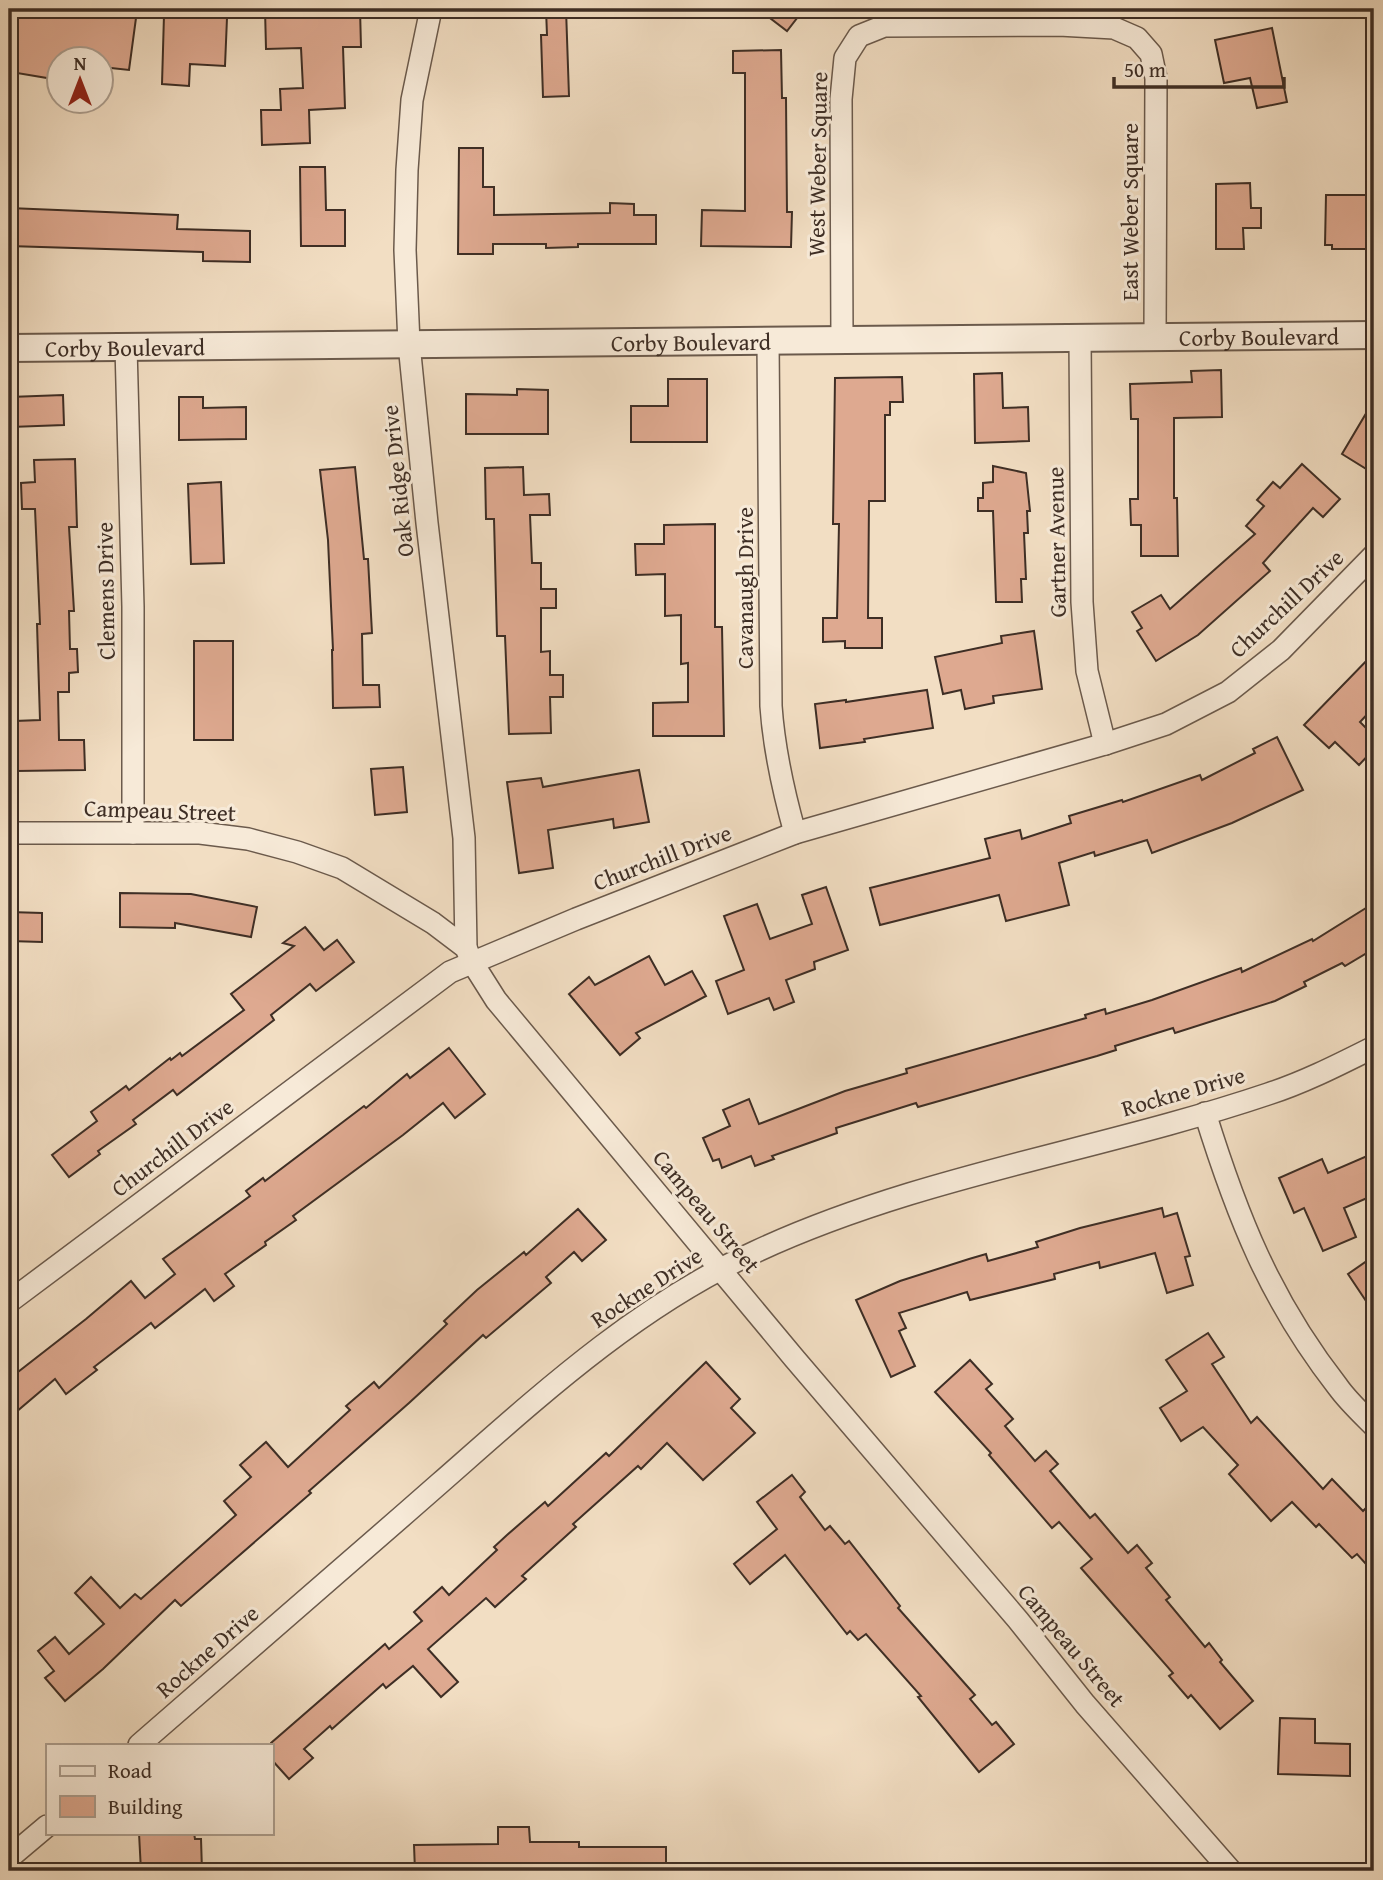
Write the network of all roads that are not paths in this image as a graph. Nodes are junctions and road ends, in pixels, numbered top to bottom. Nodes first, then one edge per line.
1 (431, 9) edge
2 (984, 26) joint
3 (1374, 335) edge
4 (1155, 337) junction
5 (1080, 338) junction
6 (842, 340) junction
7 (768, 341) junction
8 (409, 344) junction
9 (126, 347) junction
10 (9, 348) edge
11 (1374, 555) edge
12 (1105, 744) junction
13 (9, 833) edge
14 (133, 833) junction
15 (795, 833) junction
16 (469, 955) junction
17 (1374, 1046) edge
18 (1205, 1112) junction
19 (721, 1269) junction
20 (9, 1301) edge
21 (1374, 1426) edge
22 (140, 1744) edge
23 (46, 1827) edge
24 (9, 1858) edge
25 (1231, 1871) edge

1 - 8 street, Oak Ridge Drive
2 - 4 street, East Weber Square
2 - 6 street, West Weber Square
3 - 4 street, Corby Boulevard
4 - 5 street, Corby Boulevard
5 - 6 street, Corby Boulevard
5 - 12 street, Gartner Avenue
6 - 7 street, Corby Boulevard
7 - 8 street, Corby Boulevard
7 - 15 street, Cavanaugh Drive
8 - 9 street, Corby Boulevard
8 - 16 street, Oak Ridge Drive
9 - 10 street, Corby Boulevard
9 - 14 street, Clemens Drive
11 - 12 street, Churchill Drive
12 - 15 street, Churchill Drive
13 - 14 street, Campeau Street
14 - 16 street, Campeau Street
15 - 16 street, Churchill Drive
16 - 19 street, Campeau Street
16 - 20 street, Churchill Drive
17 - 18 street, Rockne Drive
18 - 19 street, Rockne Drive
18 - 21 street
19 - 22 street, Rockne Drive
19 - 25 street, Campeau Street
23 - 24 street

